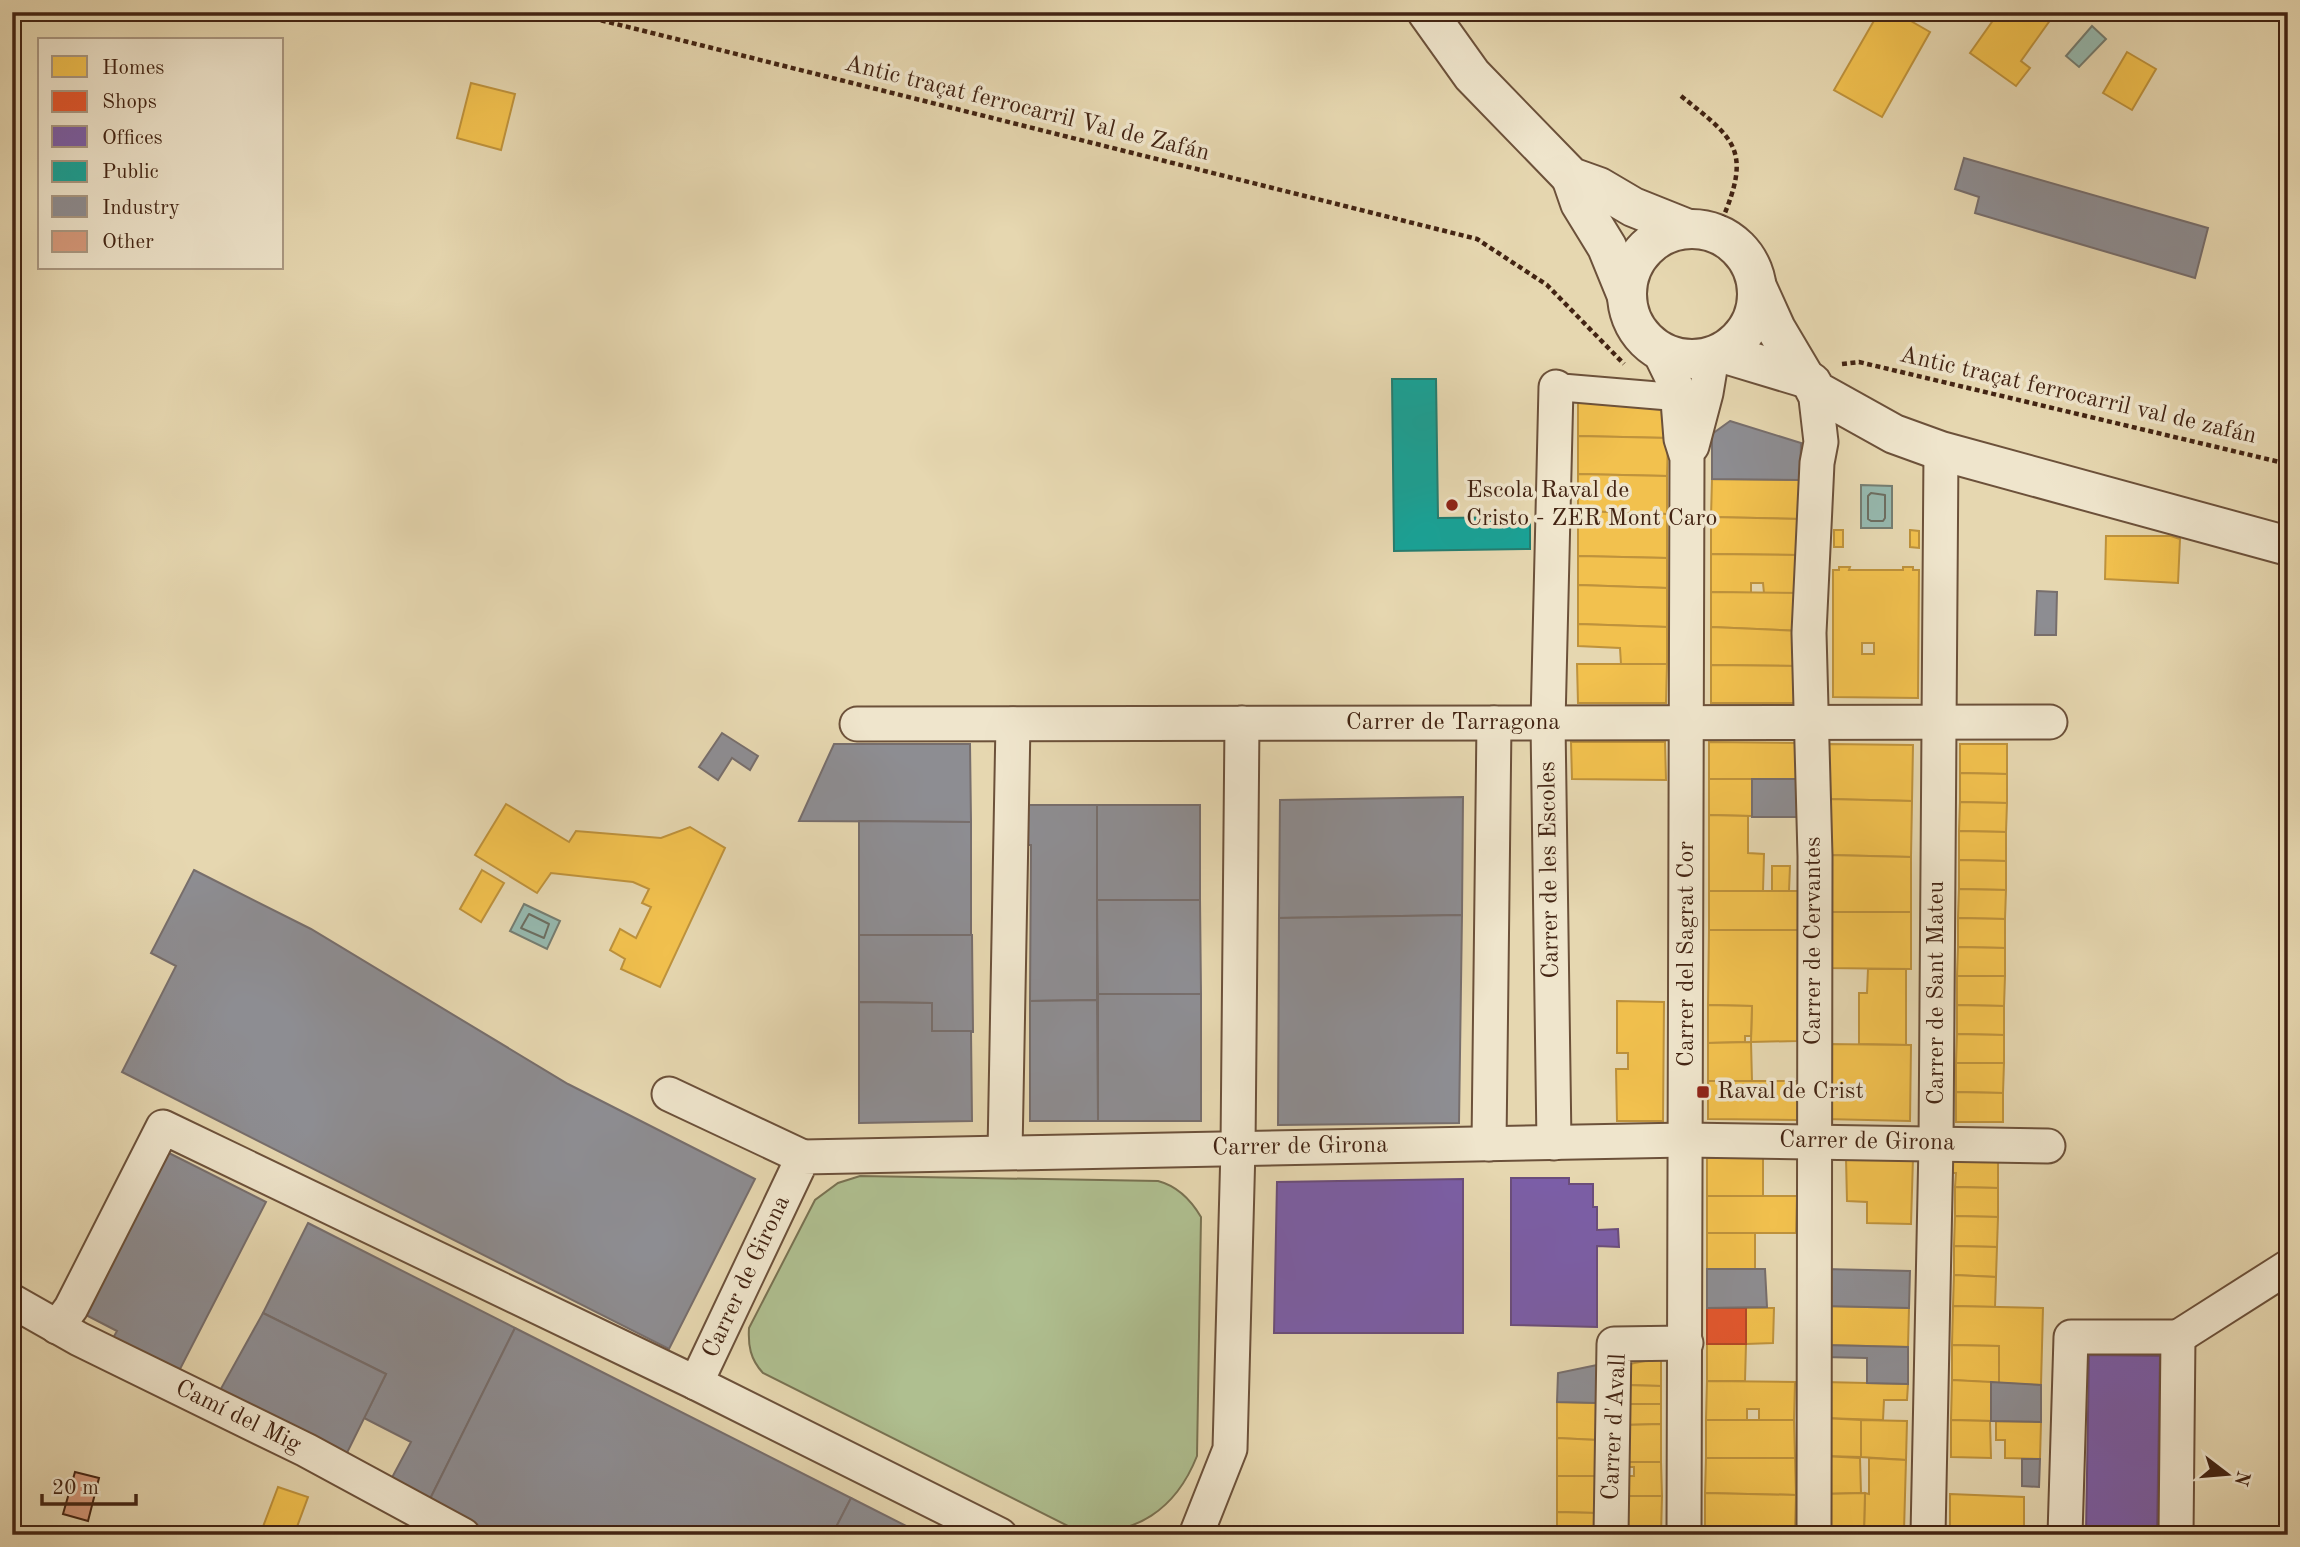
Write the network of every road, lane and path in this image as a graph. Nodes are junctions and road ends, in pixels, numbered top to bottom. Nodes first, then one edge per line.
1 (568, 12) edge
2 (1427, 12) edge
3 (1681, 96) dead end
4 (1571, 177) junction
5 (1702, 231) junction
6 (1757, 287) junction
7 (1627, 296) junction
8 (1717, 355) junction
9 (1642, 358) junction
10 (1859, 362) dead end
11 (1810, 384) junction
12 (1556, 387) joint
13 (1663, 396) dead end
14 (1941, 451) junction
15 (1687, 457) junction
16 (2288, 464) edge
17 (2288, 546) edge
18 (1938, 722) junction
19 (2050, 722) dead end
20 (1242, 723) junction
21 (1494, 723) junction
22 (1548, 723) junction
23 (1688, 723) junction
24 (857, 724) dead end
25 (1013, 724) junction
26 (1812, 724) junction
27 (669, 1094) dead end
28 (1686, 1140) junction
29 (1813, 1141) junction
30 (1554, 1143) junction
31 (1489, 1144) junction
32 (1936, 1144) junction
33 (2048, 1146) dead end
34 (1238, 1149) junction
35 (1005, 1152) junction
36 (803, 1157) junction
37 (2288, 1267) edge
38 (12, 1301) edge
39 (57, 1327) junction
40 (2178, 1337) junction
41 (1686, 1343) junction
42 (696, 1383) junction
43 (463, 1535) edge
44 (1000, 1535) edge
45 (1195, 1535) edge
46 (1611, 1535) edge
47 (1685, 1535) edge
48 (1814, 1535) edge
49 (1928, 1535) edge
50 (2065, 1535) edge
51 (2176, 1535) edge

1 - 9 path, Antic traçat ferrocarril Val de Zafán
2 - 4 street
3 - 5 path
4 - 5 street
4 - 7 street
5 - 6 street
5 - 7 street
6 - 8 street
6 - 11 street
7 - 9 street
8 - 9 street
8 - 11 street
8 - 15 street
9 - 15 street
10 - 16 path, Antic traçat ferrocarril val de zafán
11 - 14 street
11 - 26 street, Carrer de Cervantes
12 - 13 street
12 - 22 street, Carrer de les Escoles
14 - 17 street
14 - 18 street, Carrer de Sant Mateu
15 - 23 street, Carrer del Sagrat Cor
18 - 19 street, Carrer de Tarragona
18 - 26 street, Carrer de Tarragona
18 - 32 street, Carrer de Sant Mateu
20 - 21 street, Carrer de Tarragona
20 - 25 street, Carrer de Tarragona
20 - 34 street
21 - 22 street, Carrer de Tarragona
21 - 31 street
22 - 23 street, Carrer de Tarragona
22 - 30 street, Carrer de les Escoles
23 - 26 street, Carrer de Tarragona
23 - 28 street, Carrer del Sagrat Cor
24 - 25 street, Carrer de Tarragona
25 - 35 street
26 - 29 street, Carrer de Cervantes
27 - 36 street
28 - 29 street, Carrer de Girona
28 - 30 street, Carrer de Girona
28 - 41 street, Carrer del Sagrat Cor
29 - 32 street, Carrer de Girona
29 - 48 street, Carrer de Cervantes
30 - 31 street, Carrer de Girona
31 - 34 street, Carrer de Girona
32 - 33 street, Carrer de Girona
32 - 49 street, Carrer de Sant Mateu
34 - 35 street, Carrer de Girona
34 - 45 street
35 - 36 street, Carrer de Girona
36 - 42 street, Carrer de Girona
37 - 40 street
38 - 39 street, Camí del Mig
39 - 42 street
39 - 43 street, Camí del Mig
40 - 50 street
40 - 51 street
41 - 46 street, Carrer d'Avall
41 - 47 street, Carrer del Sagrat Cor
42 - 44 street

